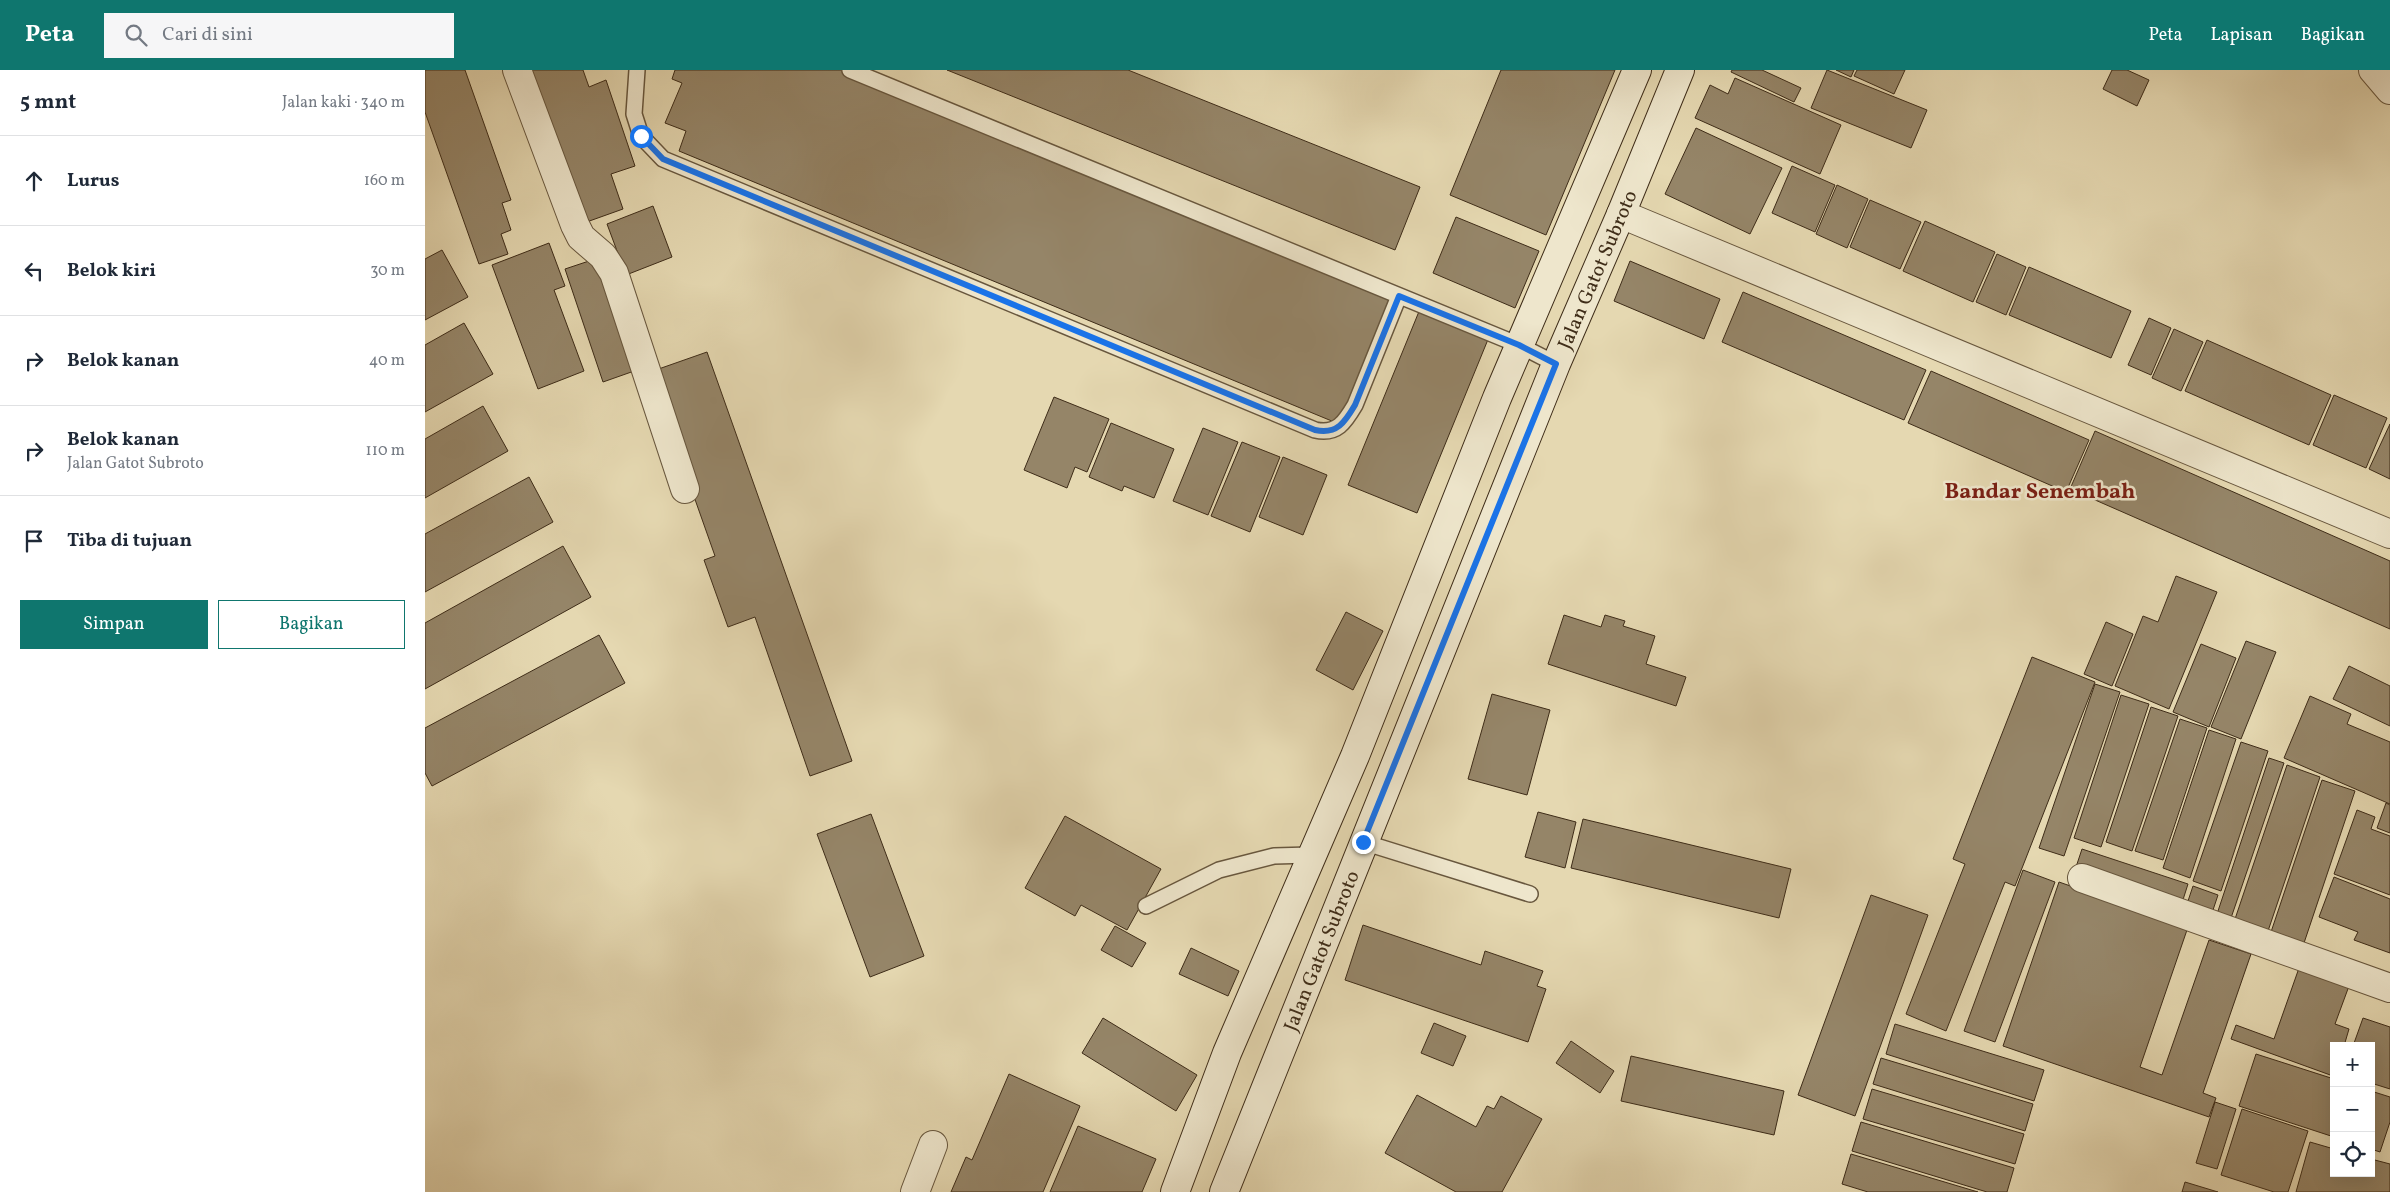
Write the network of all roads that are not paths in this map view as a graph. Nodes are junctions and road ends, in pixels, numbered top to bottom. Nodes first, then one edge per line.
1 (517, 70) edge
2 (637, 70) edge
3 (851, 70) edge
4 (1637, 70) edge
5 (1680, 70) edge
6 (2373, 70) edge
7 (2390, 90) edge
8 (1621, 214) junction
9 (1399, 296) junction
10 (1519, 345) junction
11 (1556, 364) junction
12 (685, 489) dead end
13 (2390, 534) edge
14 (1363, 842) junction
15 (1310, 856) junction
16 (2082, 878) dead end
17 (1530, 894) dead end
18 (1147, 906) dead end
19 (2390, 988) edge
20 (933, 1145) dead end
21 (915, 1192) edge
22 (1175, 1192) edge
23 (1224, 1192) edge

1 - 12 main road
2 - 9 lane
3 - 9 lane
4 - 10 main road
5 - 8 main road, Jalan Gatot Subroto
6 - 7 main road
8 - 11 main road, Jalan Gatot Subroto
8 - 13 main road
9 - 10 lane
10 - 11 lane
10 - 15 main road
11 - 14 main road, Jalan Gatot Subroto
14 - 17 lane
14 - 23 main road, Jalan Gatot Subroto
15 - 18 lane
15 - 22 main road
16 - 19 main road
20 - 21 main road

